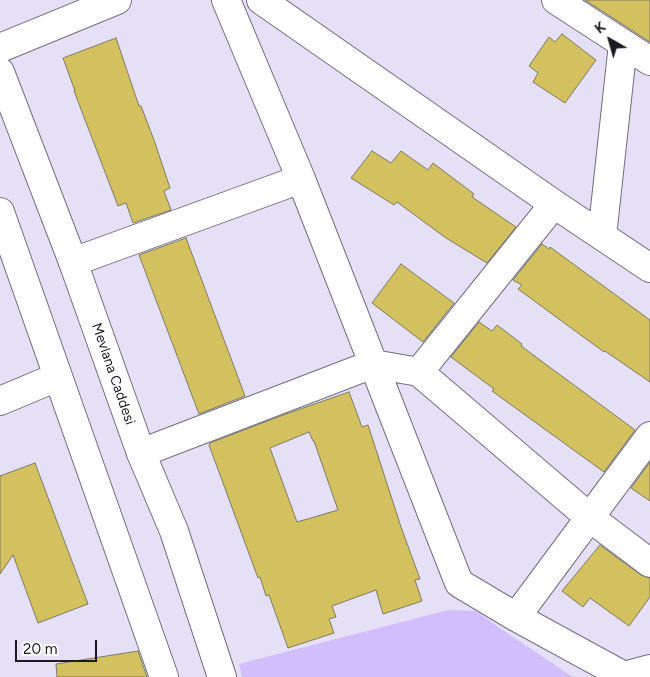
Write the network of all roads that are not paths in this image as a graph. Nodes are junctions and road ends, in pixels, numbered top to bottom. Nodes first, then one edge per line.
1 (117, 0) edge
2 (226, 0) edge
3 (261, 0) edge
4 (556, 0) edge
5 (623, 44) junction
6 (0, 48) edge
7 (650, 61) edge
8 (0, 72) edge
9 (300, 179) junction
10 (554, 204) junction
11 (0, 212) edge
12 (602, 236) junction
13 (74, 262) junction
14 (650, 268) edge
15 (372, 364) junction
16 (419, 372) junction
17 (57, 377) junction
18 (0, 401) edge
19 (650, 436) edge
20 (141, 453) junction
21 (589, 516) junction
22 (650, 563) edge
23 (516, 617) junction
24 (650, 669) edge
25 (164, 677) edge
26 (222, 677) edge

1 - 6 street
2 - 9 street
3 - 10 street
4 - 5 street
5 - 7 street
5 - 12 street
8 - 13 street, Mevlana Caddesi
9 - 13 street
9 - 15 street
10 - 12 street
10 - 16 street
11 - 17 street
12 - 14 street
13 - 20 street, Mevlana Caddesi
15 - 16 street
15 - 20 street
15 - 23 street
16 - 21 street
17 - 18 street
17 - 25 street
19 - 21 street
20 - 26 street, Mevlana Caddesi
21 - 22 street
21 - 23 street
23 - 24 street

